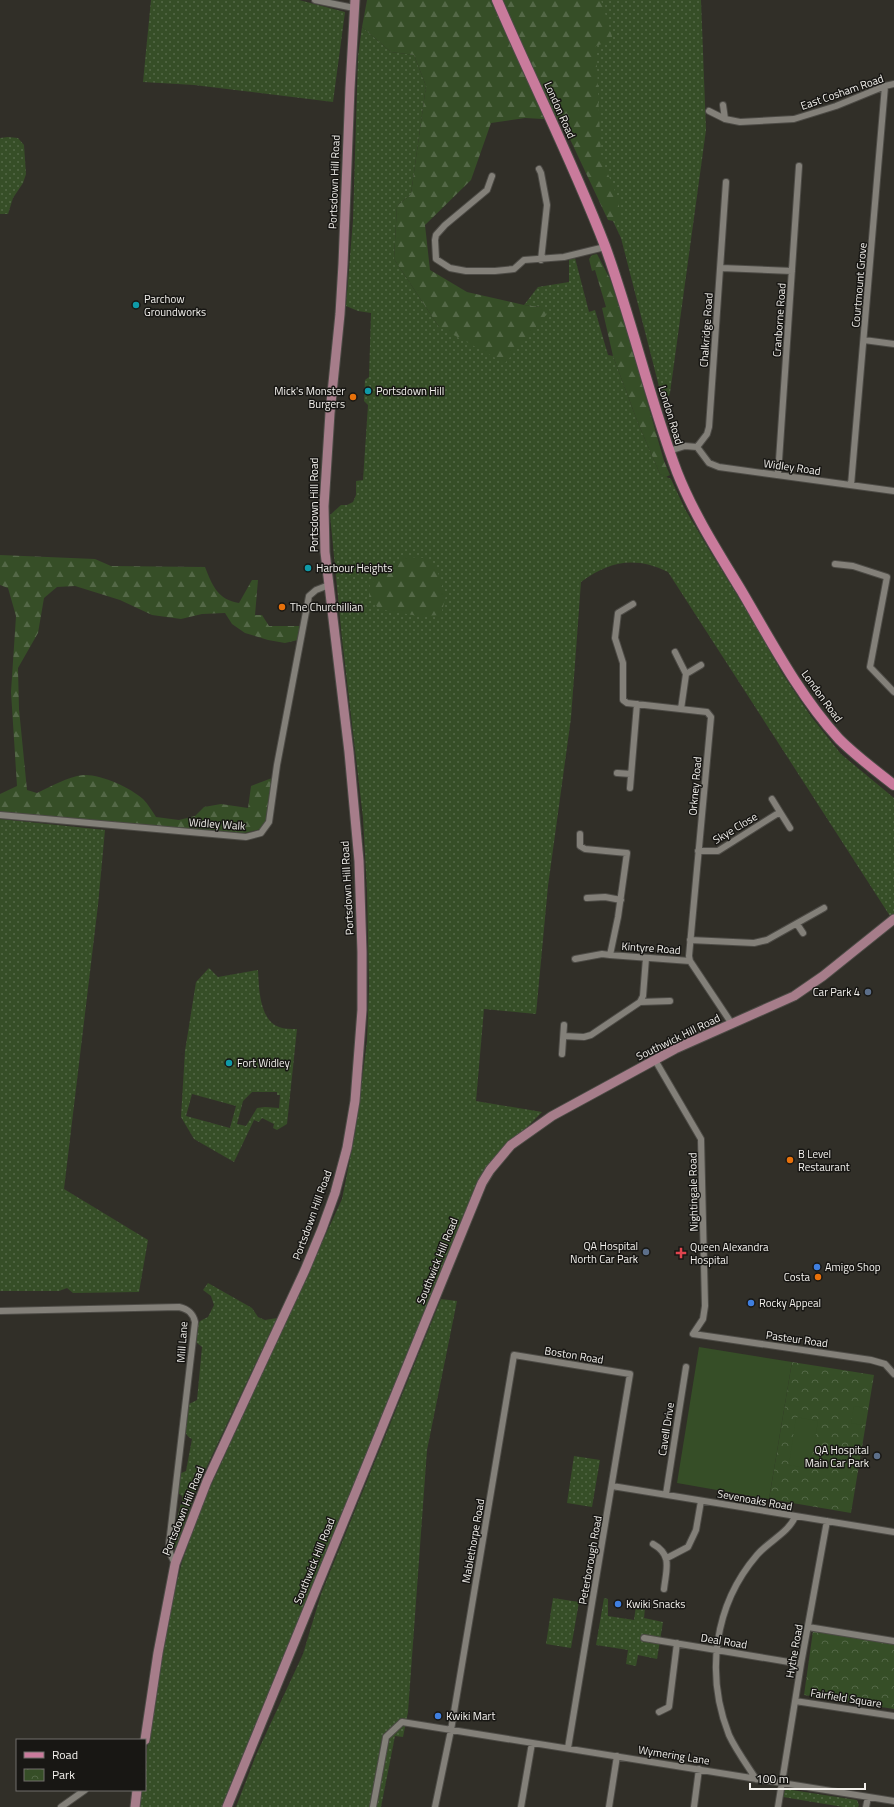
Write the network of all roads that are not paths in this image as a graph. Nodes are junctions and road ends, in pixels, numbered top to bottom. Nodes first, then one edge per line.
1 (315, 0) edge
2 (497, 3) edge
3 (355, 4) edge
4 (894, 84) edge
5 (885, 86) junction
6 (723, 105) dead end
7 (709, 111) dead end
8 (725, 119) junction
9 (799, 166) dead end
10 (538, 169) dead end
11 (492, 176) dead end
12 (726, 182) dead end
13 (605, 247) junction
14 (540, 260) junction
15 (720, 268) junction
16 (792, 271) junction
17 (864, 340) junction
18 (894, 344) edge
19 (697, 447) junction
20 (670, 451) junction
21 (778, 475) junction
22 (851, 485) junction
23 (894, 491) edge
24 (835, 564) dead end
25 (329, 585) junction
26 (633, 604) dead end
27 (610, 610) dead end
28 (618, 613) junction
29 (675, 652) dead end
30 (701, 665) dead end
31 (686, 674) junction
32 (894, 692) edge
33 (637, 704) junction
34 (680, 709) junction
35 (617, 773) dead end
36 (631, 774) junction
37 (894, 785) edge
38 (630, 788) dead end
39 (772, 799) dead end
40 (780, 812) junction
41 (0, 815) edge
42 (790, 828) dead end
43 (580, 834) dead end
44 (698, 851) junction
45 (587, 898) dead end
46 (621, 900) junction
47 (824, 908) dead end
48 (894, 919) edge
49 (797, 924) junction
50 (803, 933) dead end
51 (690, 940) junction
52 (610, 955) junction
53 (646, 958) junction
54 (575, 959) dead end
55 (690, 961) junction
56 (670, 1001) dead end
57 (640, 1002) junction
58 (732, 1024) junction
59 (564, 1025) dead end
60 (564, 1036) junction
61 (562, 1054) dead end
62 (655, 1060) junction
63 (0, 1311) edge
64 (693, 1334) joint
65 (514, 1355) joint
66 (686, 1367) dead end
67 (630, 1374) joint
68 (894, 1374) edge
69 (612, 1486) junction
70 (666, 1494) junction
71 (701, 1501) junction
72 (795, 1517) junction
73 (827, 1522) junction
74 (894, 1532) edge
75 (653, 1544) dead end
76 (667, 1558) junction
77 (175, 1564) junction
78 (664, 1589) dead end
79 (808, 1627) junction
80 (644, 1638) dead end
81 (894, 1641) edge
82 (677, 1643) junction
83 (716, 1650) junction
84 (801, 1664) junction
85 (796, 1701) junction
86 (659, 1712) dead end
87 (894, 1716) edge
88 (451, 1730) junction
89 (145, 1739) edge
90 (532, 1743) junction
91 (568, 1748) junction
92 (617, 1756) junction
93 (699, 1769) junction
94 (756, 1779) junction
95 (782, 1783) junction
96 (84, 1791) edge
97 (137, 1791) edge
98 (868, 1797) junction
99 (894, 1801) edge
100 (61, 1807) edge
101 (135, 1807) edge
102 (227, 1807) edge
103 (373, 1807) edge
104 (435, 1807) edge
105 (521, 1807) edge
106 (609, 1807) edge
107 (694, 1807) edge
108 (778, 1807) edge
109 (866, 1807) edge

1 - 3 street
2 - 13 main road, London Road
3 - 25 main road, Portsdown Hill Road
4 - 5 street, East Cosham Road
5 - 8 street, East Cosham Road
5 - 17 street, Courtmount Grove
6 - 8 street
7 - 8 street, East Cosham Road
9 - 16 street, Cranborne Road
10 - 14 street
11 - 14 street
12 - 15 street, Chalkridge Road
13 - 14 street
13 - 20 main road, London Road
15 - 16 street
15 - 19 street, Chalkridge Road
16 - 21 street, Cranborne Road
17 - 18 street
17 - 22 street, Courtmount Grove
19 - 20 street
19 - 21 street, Widley Road
20 - 37 main road, London Road
21 - 22 street, Widley Road
22 - 23 street, Widley Road
24 - 32 street
25 - 41 street, Widley Walk
25 - 77 main road, Portsdown Hill Road
26 - 28 street
27 - 28 street
28 - 33 street, Orkney Road
29 - 31 street
30 - 31 street
31 - 34 street
33 - 34 street, Orkney Road
33 - 36 street
34 - 44 street, Orkney Road
35 - 36 street
36 - 38 street
39 - 40 street
40 - 42 street
40 - 44 street, Skye Close
43 - 46 street, Kintyre Road
44 - 51 street, Orkney Road
45 - 46 street
46 - 52 street, Kintyre Road
47 - 49 street
48 - 58 main road, Southwick Hill Road
49 - 50 street
49 - 51 street
51 - 55 street, Orkney Road
52 - 53 street, Kintyre Road
52 - 54 street, Kintyre Road
53 - 55 street, Kintyre Road
53 - 57 street
55 - 58 street
56 - 57 street
57 - 60 street
58 - 62 main road, Southwick Hill Road
59 - 60 street
60 - 61 street
62 - 64 street, Nightingale Road
62 - 102 main road, Southwick Hill Road
63 - 77 street, Mill Lane
64 - 68 street, Pasteur Road
65 - 67 street, Boston Road
65 - 88 street, Mablethorpe Road
66 - 70 street, Cavell Drive
67 - 69 street, Peterborough Road
69 - 70 street, Sevenoaks Road
69 - 91 street, Peterborough Road
70 - 71 street, Sevenoaks Road
71 - 72 street, Sevenoaks Road
71 - 76 street
72 - 73 street, Sevenoaks Road
72 - 83 street
73 - 74 street, Sevenoaks Road
73 - 79 street, Hythe Road
75 - 76 street
76 - 78 street
77 - 89 main road, Portsdown Hill Road
79 - 81 street
79 - 84 street, Hythe Road
80 - 82 street, Deal Road
82 - 83 street, Deal Road
82 - 86 street
83 - 84 street, Deal Road
83 - 94 street
84 - 85 street, Hythe Road
85 - 87 street, Fairfield Square
85 - 95 street, Hythe Road
88 - 90 street, Wymering Lane
88 - 103 street, Wymering Lane
88 - 104 street, Mablethorpe Road
90 - 91 street, Wymering Lane
90 - 105 street
91 - 92 street, Wymering Lane
92 - 93 street, Wymering Lane
92 - 106 street
93 - 94 street, Wymering Lane
93 - 107 street
94 - 95 street, Wymering Lane
95 - 98 street, Wymering Lane
95 - 108 street, Hythe Road
96 - 100 street
97 - 101 main road
98 - 99 street, Wymering Lane
98 - 109 street

